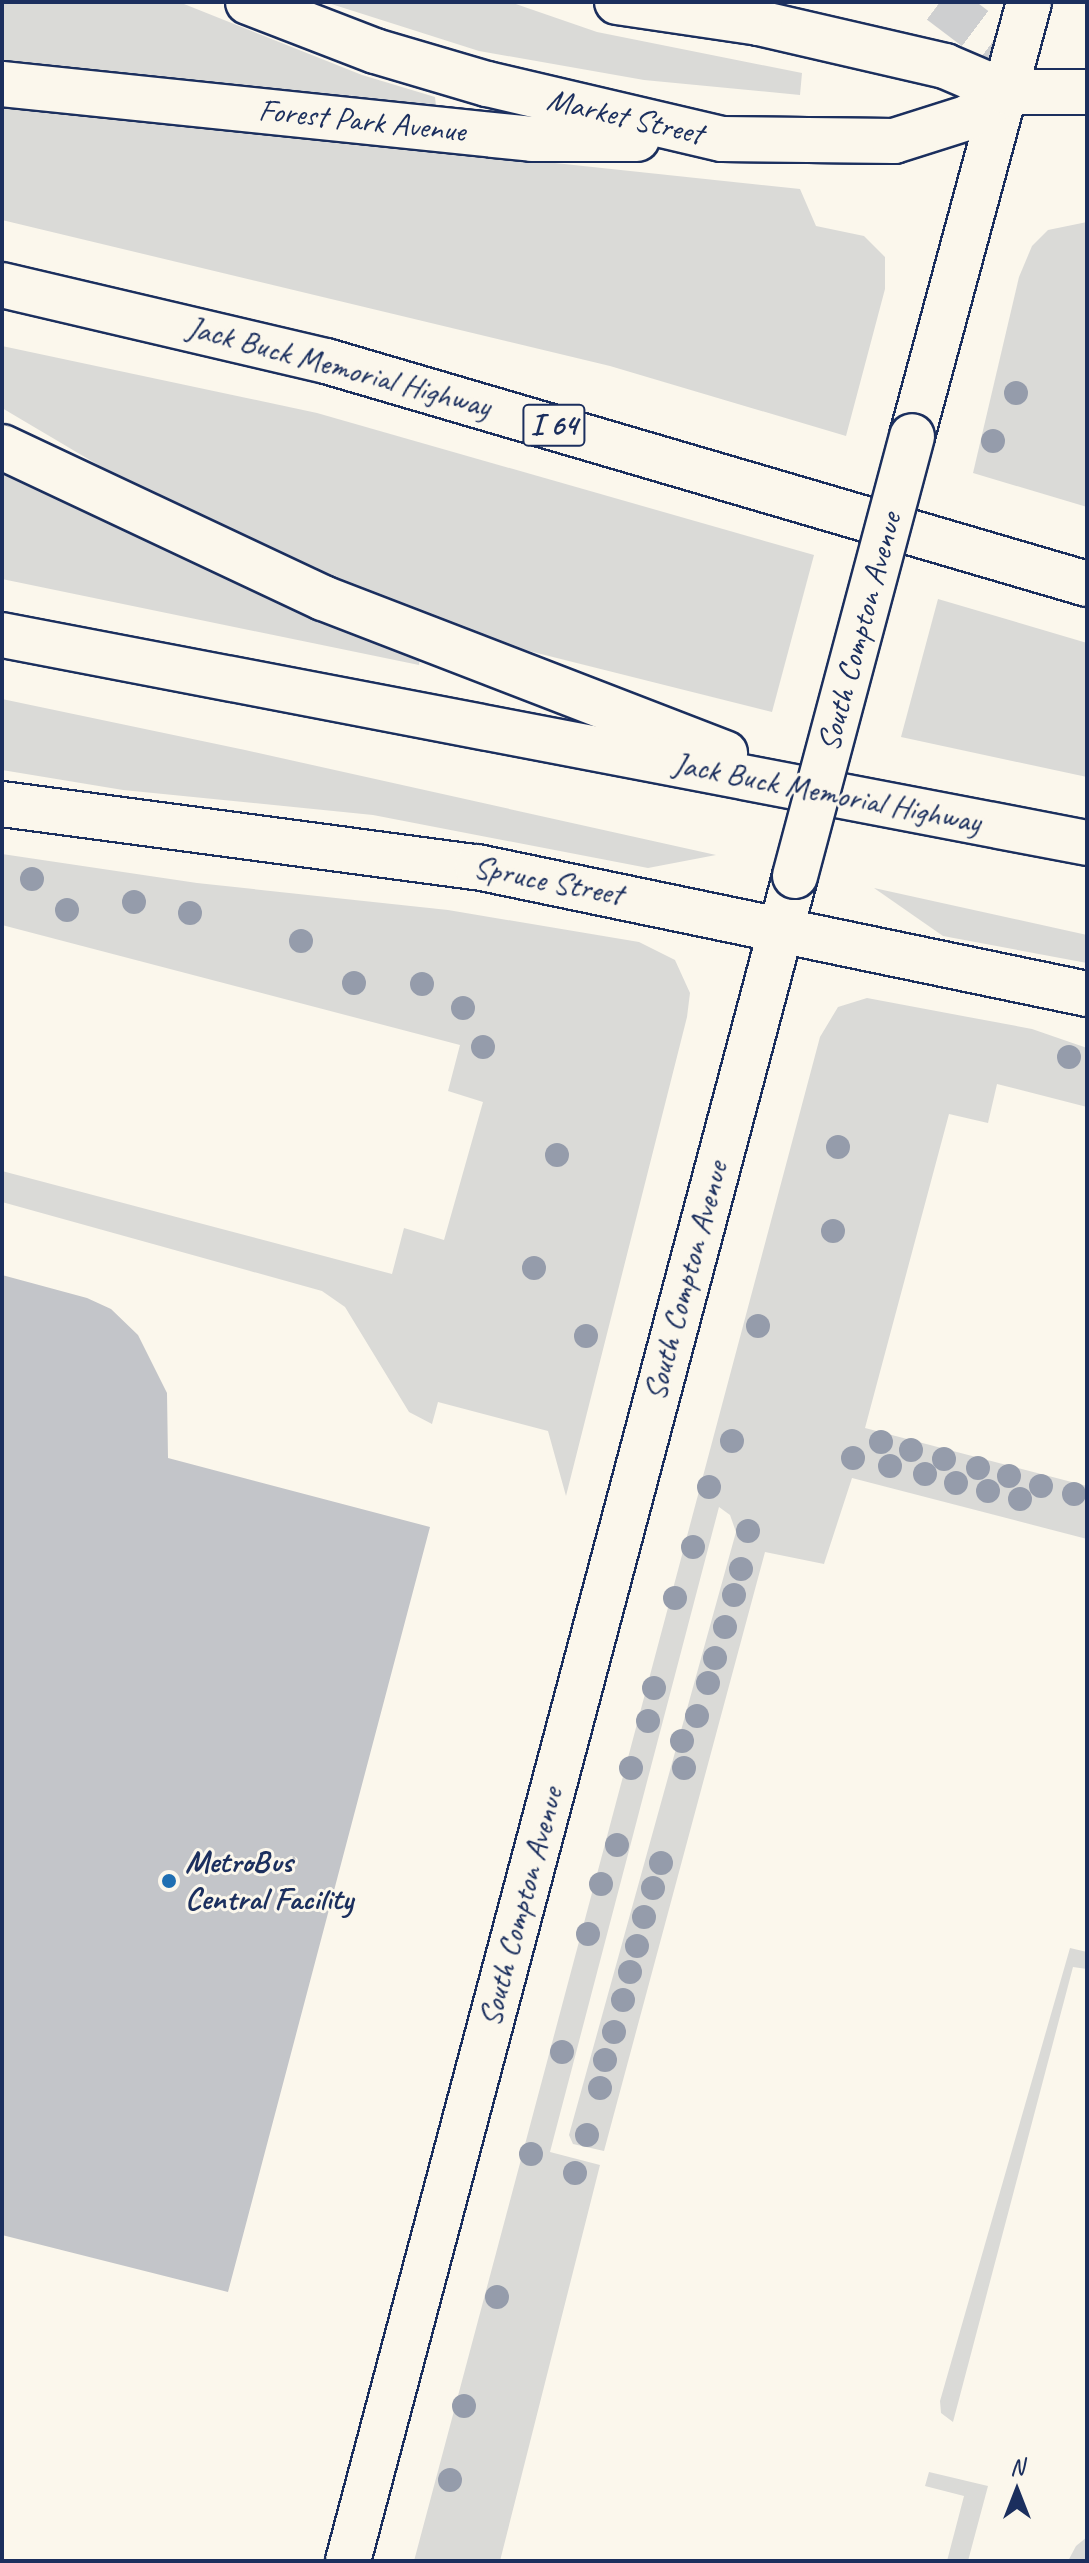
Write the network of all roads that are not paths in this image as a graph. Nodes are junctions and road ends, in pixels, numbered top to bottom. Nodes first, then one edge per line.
1 (248, 2) edge
2 (617, 2) edge
3 (702, 2) edge
4 (1029, 2) edge
5 (759, 23) junction
6 (2, 84) edge
7 (1006, 92) junction
8 (1087, 92) edge
9 (722, 139) junction
10 (8, 286) edge
11 (2, 447) edge
12 (1087, 584) edge
13 (2, 635) edge
14 (776, 780) junction
15 (2, 804) edge
16 (1087, 843) edge
17 (779, 930) junction
18 (1087, 994) edge
19 (348, 2561) edge

1 - 9 main road, Market Street
2 - 5 main road
3 - 5 main road
4 - 7 main road, South Compton Avenue
5 - 7 main road
6 - 9 main road, Forest Park Avenue
7 - 8 main road
7 - 9 main road, Market Street
7 - 17 main road, South Compton Avenue, bridge
10 - 12 main road, Jack Buck Memorial Highway / I 64
11 - 14 main road
13 - 14 main road, Jack Buck Memorial Highway
14 - 16 main road, Jack Buck Memorial Highway
15 - 17 main road, Spruce Street
17 - 18 main road, Spruce Street
17 - 19 main road, South Compton Avenue

